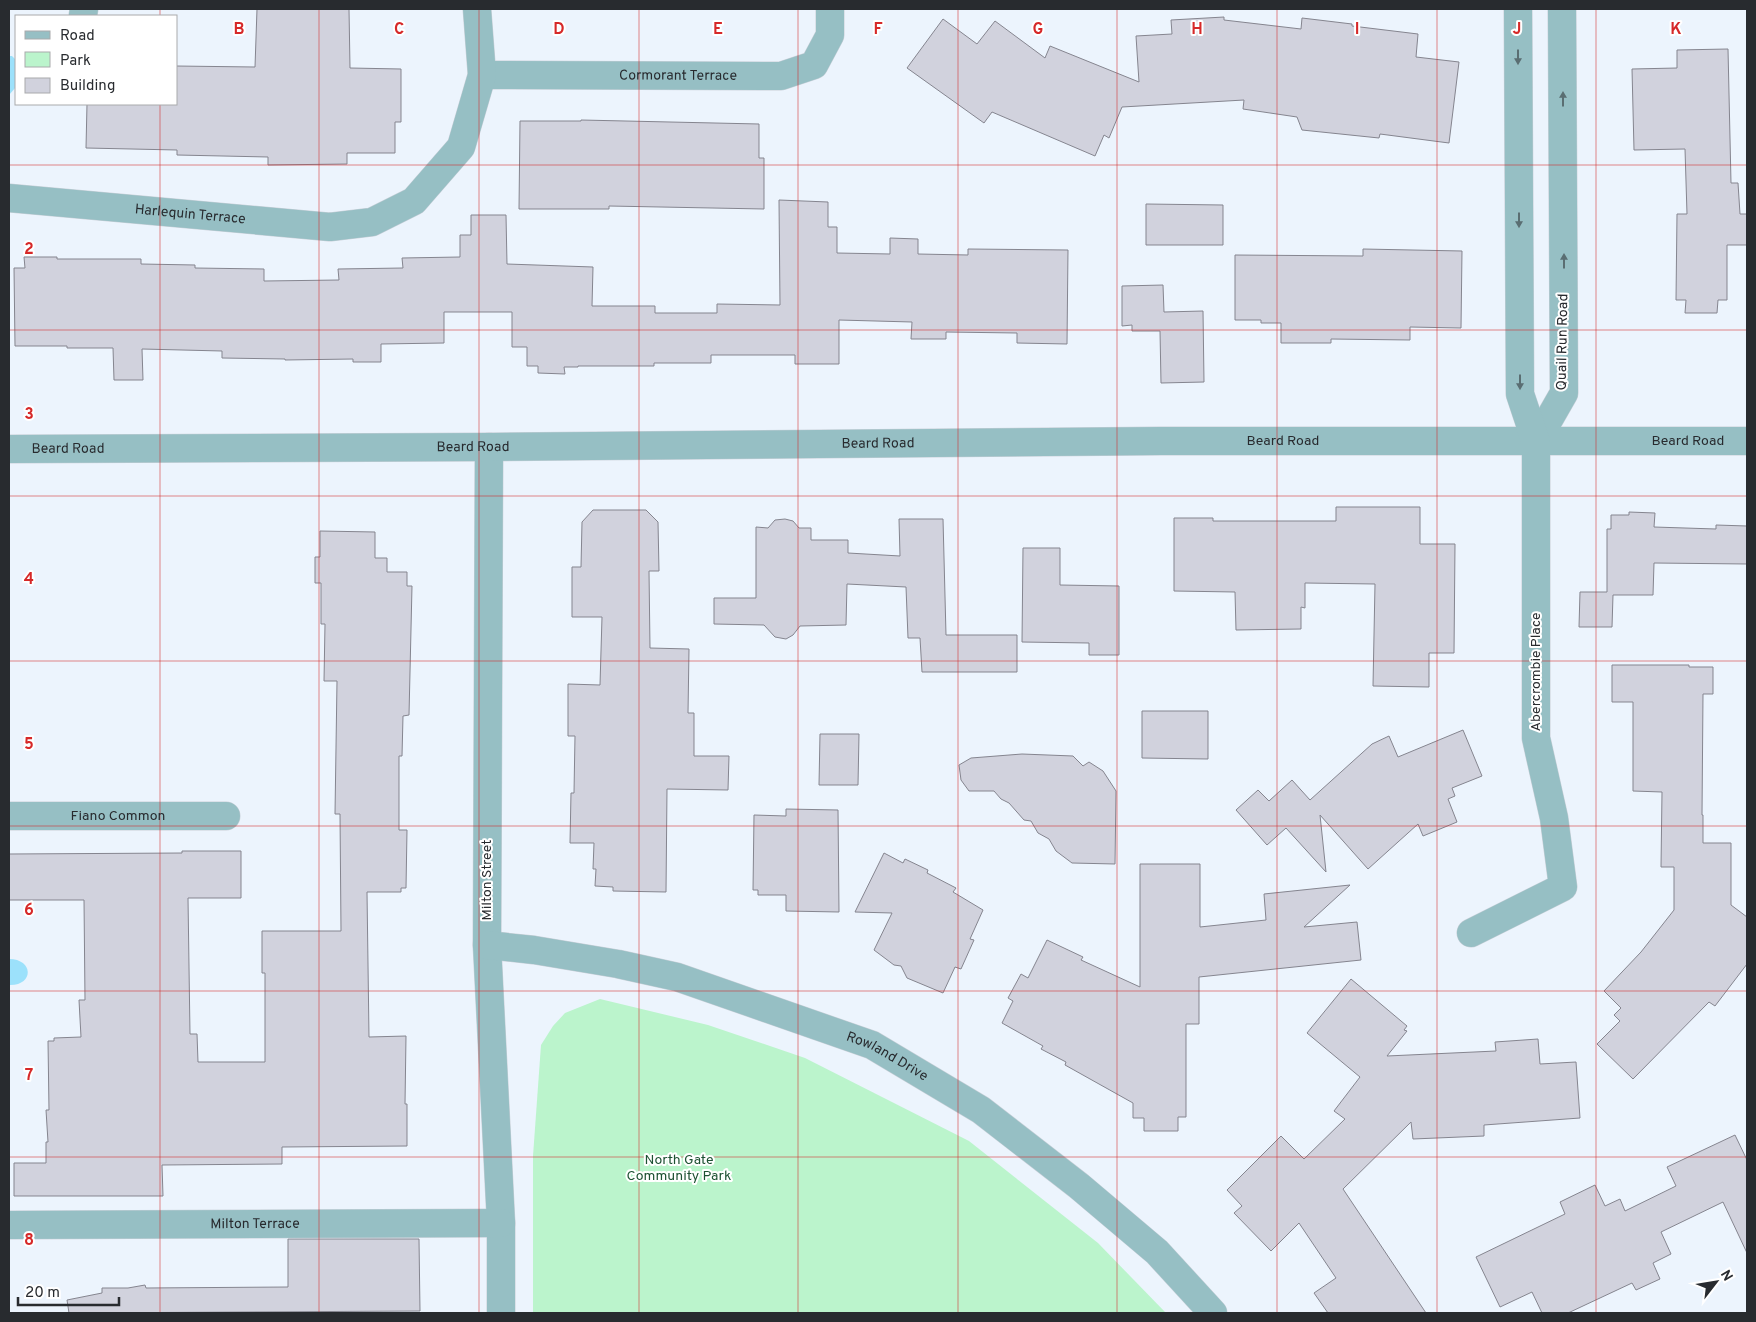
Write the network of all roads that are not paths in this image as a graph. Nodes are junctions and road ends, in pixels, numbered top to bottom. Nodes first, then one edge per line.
1 (477, 9) edge
2 (830, 9) edge
3 (1518, 9) edge
4 (1562, 9) edge
5 (482, 75) junction
6 (9, 198) edge
7 (1747, 441) edge
8 (1536, 442) junction
9 (489, 447) junction
10 (9, 448) edge
11 (9, 816) edge
12 (226, 816) dead end
13 (1472, 933) dead end
14 (487, 945) junction
15 (502, 1223) junction
16 (9, 1224) edge
17 (500, 1313) edge
18 (1213, 1313) edge

1 - 5 street
2 - 5 street, Cormorant Terrace
3 -> 8 street
8 -> 4 street, Quail Run Road
5 - 6 street, Harlequin Terrace
7 - 8 street, Beard Road
8 - 9 street, Beard Road
8 - 13 street, Abercrombie Place
9 - 10 street, Beard Road
9 - 14 street, Milton Street
11 - 12 street, Fiano Common
14 - 15 street, Milton Street
14 - 18 street, Rowland Drive
15 - 16 street, Milton Terrace
15 - 17 street, Milton Street

